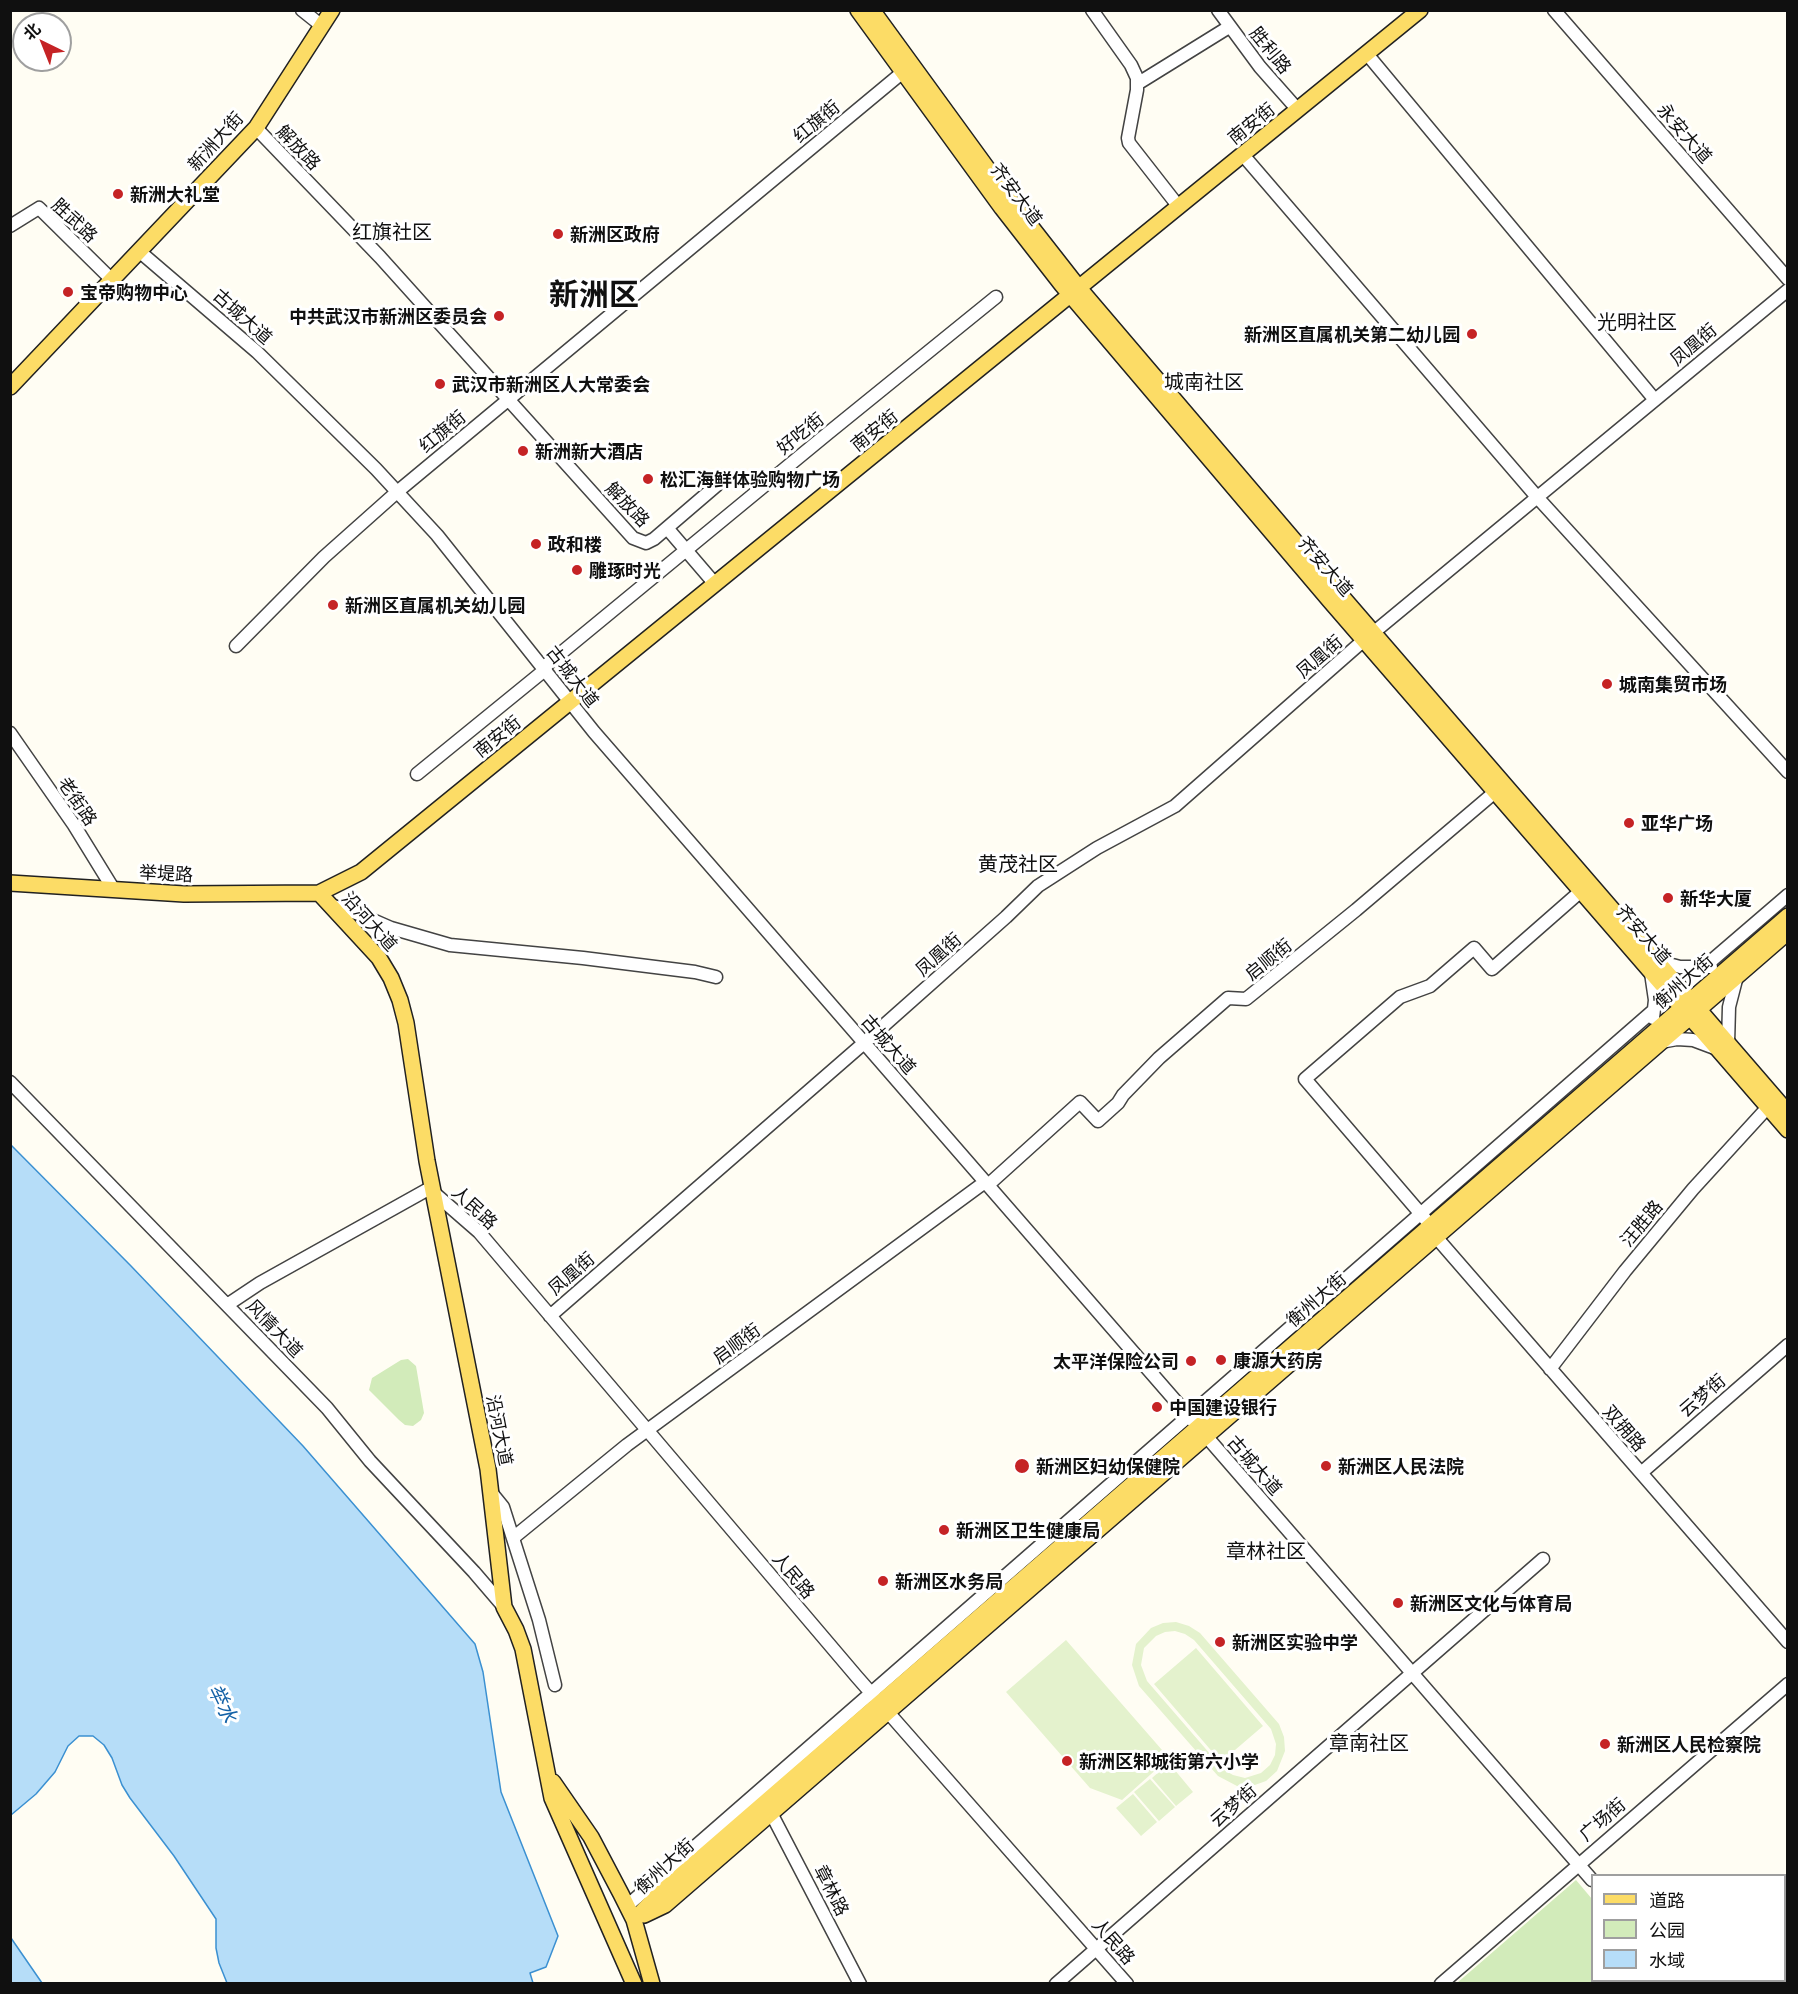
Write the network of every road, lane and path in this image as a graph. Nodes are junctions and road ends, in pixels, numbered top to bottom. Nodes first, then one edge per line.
1 (302, 10) edge
2 (332, 10) edge
3 (858, 10) edge
4 (872, 10) edge
5 (1092, 10) edge
6 (1218, 10) edge
7 (1420, 10) edge
8 (1554, 10) edge
9 (322, 26) junction
10 (1229, 27) junction
11 (1367, 54) junction
12 (903, 72) junction
13 (1137, 84) junction
14 (1298, 110) junction
15 (256, 128) junction
16 (1243, 155) junction
17 (1179, 207) junction
18 (10, 226) edge
19 (139, 251) junction
20 (1788, 279) edge
21 (112, 280) junction
22 (1788, 290) edge
23 (1075, 292) junction
24 (996, 297) dead end
25 (10, 387) edge
26 (509, 399) junction
27 (1655, 400) junction
28 (717, 485) dead end
29 (397, 492) junction
30 (1537, 497) junction
31 (667, 528) junction
32 (686, 550) junction
33 (715, 584) junction
34 (1369, 637) junction
35 (237, 646) dead end
36 (545, 668) junction
37 (571, 702) junction
38 (10, 733) edge
39 (1788, 772) edge
40 (417, 774) dead end
41 (1495, 792) junction
42 (10, 883) edge
43 (114, 890) junction
44 (1581, 891) junction
45 (319, 893) junction
46 (1788, 895) edge
47 (330, 905) junction
48 (1788, 916) edge
49 (1788, 932) edge
50 (1654, 966) junction
51 (1703, 968) junction
52 (1736, 969) junction
53 (716, 977) dead end
54 (1690, 1008) junction
55 (1654, 1010) junction
56 (1653, 1041) junction
57 (864, 1043) junction
58 (1723, 1047) junction
59 (10, 1082) edge
60 (1768, 1107) junction
61 (1788, 1113) edge
62 (1788, 1130) edge
63 (986, 1183) junction
64 (433, 1190) junction
65 (1429, 1226) junction
66 (227, 1305) junction
67 (550, 1316) junction
68 (1788, 1345) edge
69 (1550, 1369) junction
70 (1198, 1426) junction
71 (647, 1430) junction
72 (1641, 1473) junction
73 (490, 1491) junction
74 (513, 1538) junction
75 (1543, 1559) dead end
76 (504, 1607) junction
77 (1788, 1642) edge
78 (1412, 1673) junction
79 (1788, 1684) edge
80 (555, 1685) dead end
81 (880, 1703) junction
82 (548, 1775) junction
83 (771, 1814) junction
84 (1578, 1864) junction
85 (1591, 1878) edge
86 (627, 1906) junction
87 (634, 1920) junction
88 (1096, 1948) junction
89 (633, 1983) edge
90 (652, 1983) edge
91 (860, 1983) edge
92 (1056, 1983) edge
93 (1127, 1983) edge
94 (1441, 1983) edge

1 - 9 street
2 - 9 main road, 新洲大街
3 - 12 main road, 齐安大道
4 - 23 main road, 齐安大道
5 - 13 street
6 - 10 street, 胜利路
7 - 11 main road, 南安街
8 - 20 street, 永安大道
9 - 15 main road, 新洲大街
10 - 13 street
10 - 14 street, 胜利路
11 - 14 main road, 南安街
11 - 27 street
12 - 23 main road, 齐安大道
12 - 26 street, 红旗街
13 - 17 street
14 - 16 main road, 南安街
15 - 19 main road, 新洲大街
15 - 26 street, 解放路
16 - 17 main road, 南安街
16 - 30 street
17 - 23 main road, 南安街
18 - 21 street, 胜武路
19 - 21 main road, 新洲大街
19 - 29 street, 古城大道
21 - 25 main road, 新洲大街
22 - 27 street, 凤凰街
23 - 33 main road, 南安街
23 - 34 main road, 齐安大道
24 - 32 street, 好吃街
26 - 29 street, 红旗街
26 - 31 street, 解放路
27 - 30 street, 凤凰街
28 - 31 street, 解放路
29 - 35 street, 红旗街
29 - 36 street, 古城大道
30 - 34 street, 凤凰街
30 - 39 street
31 - 32 street
32 - 33 street
32 - 36 street, 好吃街
33 - 37 main road, 南安街
34 - 41 main road, 齐安大道
34 - 50 main road, 齐安大道
34 - 57 street, 凤凰街
36 - 37 street, 古城大道
36 - 40 street, 好吃街
37 - 45 main road, 南安街
37 - 57 street, 古城大道
38 - 43 street, 老街路
41 - 44 main road, 齐安大道
41 - 63 street, 启顺街
42 - 43 main road, 举堤路
43 - 45 main road, 举堤路
44 - 50 main road, 齐安大道
44 - 65 street, 双拥路
45 - 47 main road, 沿河大道
46 - 51 street
47 - 53 street
47 - 64 main road, 沿河大道
48 - 52 main road, 衡州大街
49 - 52 main road, 衡州大街
50 - 51 street
50 - 54 main road, 齐安大道
50 - 55 street
51 - 52 street
52 - 54 main road, 衡州大街
52 - 58 street
54 - 56 main road, 衡州大街
54 - 58 main road, 齐安大道
55 - 56 street
55 - 65 street
56 - 58 street
56 - 65 main road, 衡州大街
57 - 63 street, 古城大道
57 - 67 street, 凤凰街
58 - 60 main road, 齐安大道
58 - 61 main road, 齐安大道
59 - 66 street, 风情大道
60 - 62 main road, 齐安大道
60 - 69 street, 汪胜路
63 - 70 street, 古城大道
63 - 71 street, 启顺街
64 - 66 street
64 - 67 street, 人民路
64 - 73 main road, 沿河大道
65 - 69 street, 双拥路
65 - 70 main road, 衡州大街
65 - 70 street
66 - 76 street, 风情大道
67 - 71 street, 人民路
68 - 72 street, 云梦街
69 - 72 street, 双拥路
70 - 78 street, 古城大道
70 - 81 main road, 衡州大街
70 - 81 street
71 - 74 street, 启顺街
71 - 81 street, 人民路
72 - 77 street, 双拥路
73 - 74 street
73 - 76 main road, 沿河大道
74 - 80 street
75 - 78 street, 云梦街
76 - 82 main road, 沿河大道
78 - 84 street, 古城大道
78 - 88 street, 云梦街
79 - 84 street, 广场街
81 - 83 main road, 衡州大街
81 - 86 street
81 - 87 main road, 衡州大街
81 - 88 street, 人民路
82 - 86 main road
82 - 89 main road, 沿河大道
83 - 87 main road, 衡州大街
83 - 91 street, 章林路
84 - 85 street, 古城大道
84 - 94 street, 广场街
86 - 87 main road
87 - 90 main road
88 - 92 street, 云梦街
88 - 93 street, 人民路

